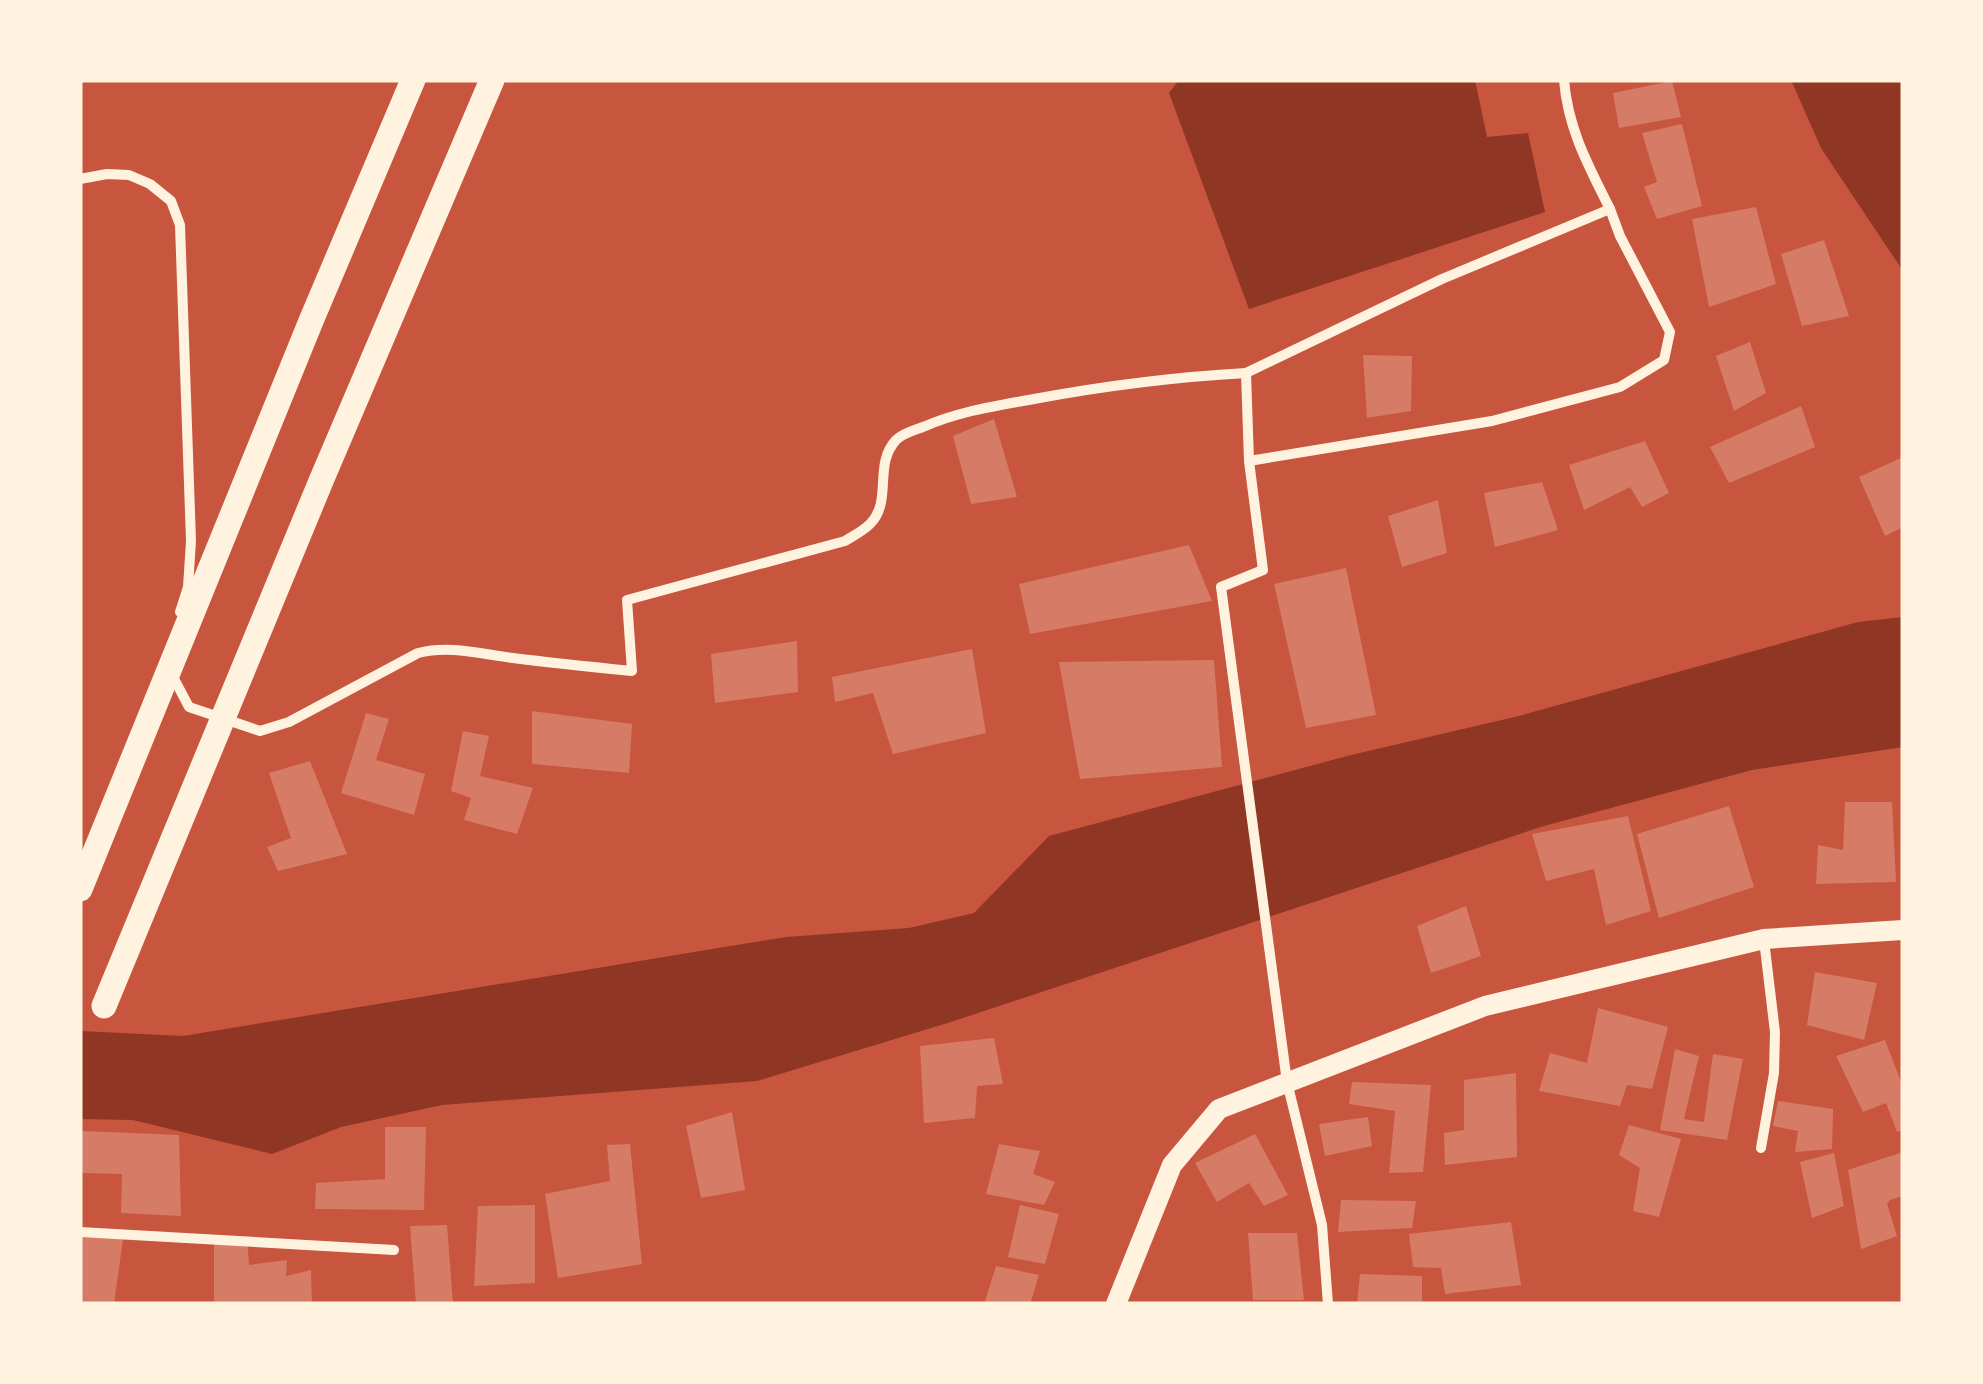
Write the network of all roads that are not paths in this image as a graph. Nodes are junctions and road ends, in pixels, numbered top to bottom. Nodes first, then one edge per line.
1 (414, 80) edge
2 (492, 80) edge
3 (1564, 80) edge
4 (80, 178) edge
5 (1610, 208) junction
6 (1246, 373) junction
7 (1248, 462) junction
8 (80, 889) edge
9 (1903, 930) edge
10 (1764, 939) junction
11 (104, 1006) dead end
12 (1287, 1082) junction
13 (1761, 1148) dead end
14 (80, 1232) edge
15 (394, 1250) dead end
16 (1116, 1304) edge
17 (1328, 1304) edge

1 - 8 main road
2 - 11 main road
3 - 5 street
4 - 6 street
5 - 6 street
5 - 7 street
6 - 7 street
7 - 12 street
9 - 10 main road
10 - 12 main road
10 - 13 street
12 - 16 main road
12 - 17 street
14 - 15 street

